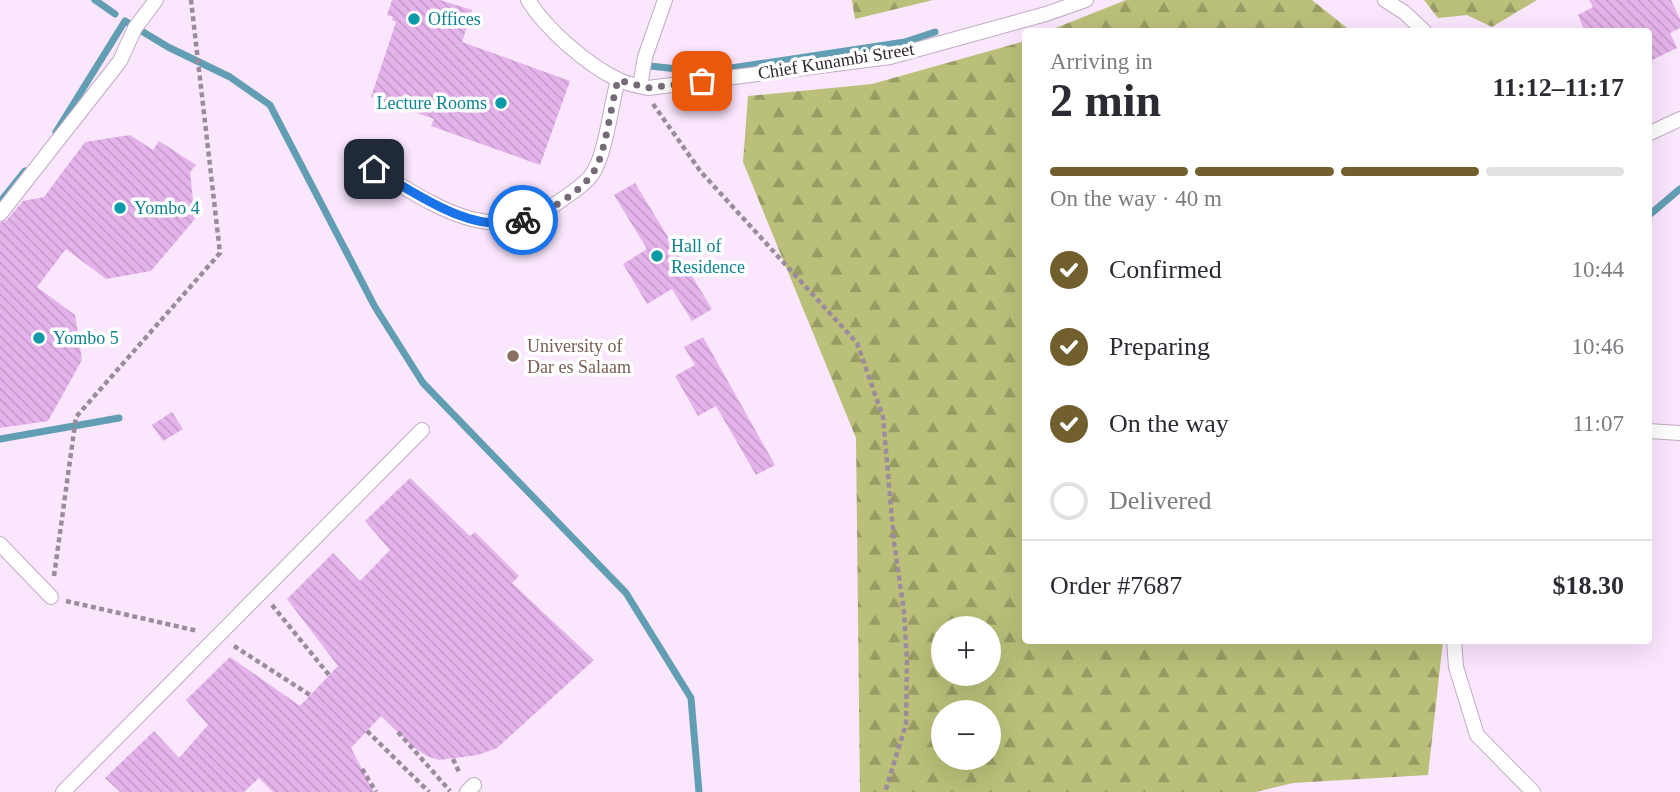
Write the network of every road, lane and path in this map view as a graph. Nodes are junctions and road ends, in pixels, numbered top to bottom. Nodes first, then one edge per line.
1 (156, 0) edge
2 (191, 0) edge
3 (528, 0) edge
4 (665, 0) edge
5 (1086, 0) edge
6 (1385, 0) edge
7 (1421, 28) edge
8 (618, 80) junction
9 (640, 86) junction
10 (1680, 119) edge
11 (1652, 132) edge
12 (374, 169) dead end
13 (0, 214) edge
14 (422, 430) dead end
15 (1652, 431) edge
16 (1680, 433) edge
17 (0, 544) edge
18 (262, 592) junction
19 (51, 597) junction
20 (218, 635) junction
21 (1454, 644) edge
22 (329, 675) dead end
23 (310, 695) dead end
24 (367, 730) dead end
25 (398, 733) dead end
26 (362, 769) dead end
27 (63, 792) edge
28 (376, 792) edge
29 (429, 792) edge
30 (450, 792) edge
31 (885, 792) edge
32 (1534, 792) edge

1 - 13 lane
2 - 19 path
3 - 8 lane, Chief Kunambi Street
4 - 9 lane
5 - 9 lane, Chief Kunambi Street
6 - 7 lane
8 - 9 lane, Chief Kunambi Street
8 - 12 lane
9 - 31 path
10 - 11 lane
14 - 18 lane
15 - 16 lane
17 - 19 lane
18 - 20 lane
18 - 22 path
19 - 20 path
20 - 23 path
20 - 27 lane
21 - 32 lane
24 - 29 path
25 - 30 path
26 - 28 path

